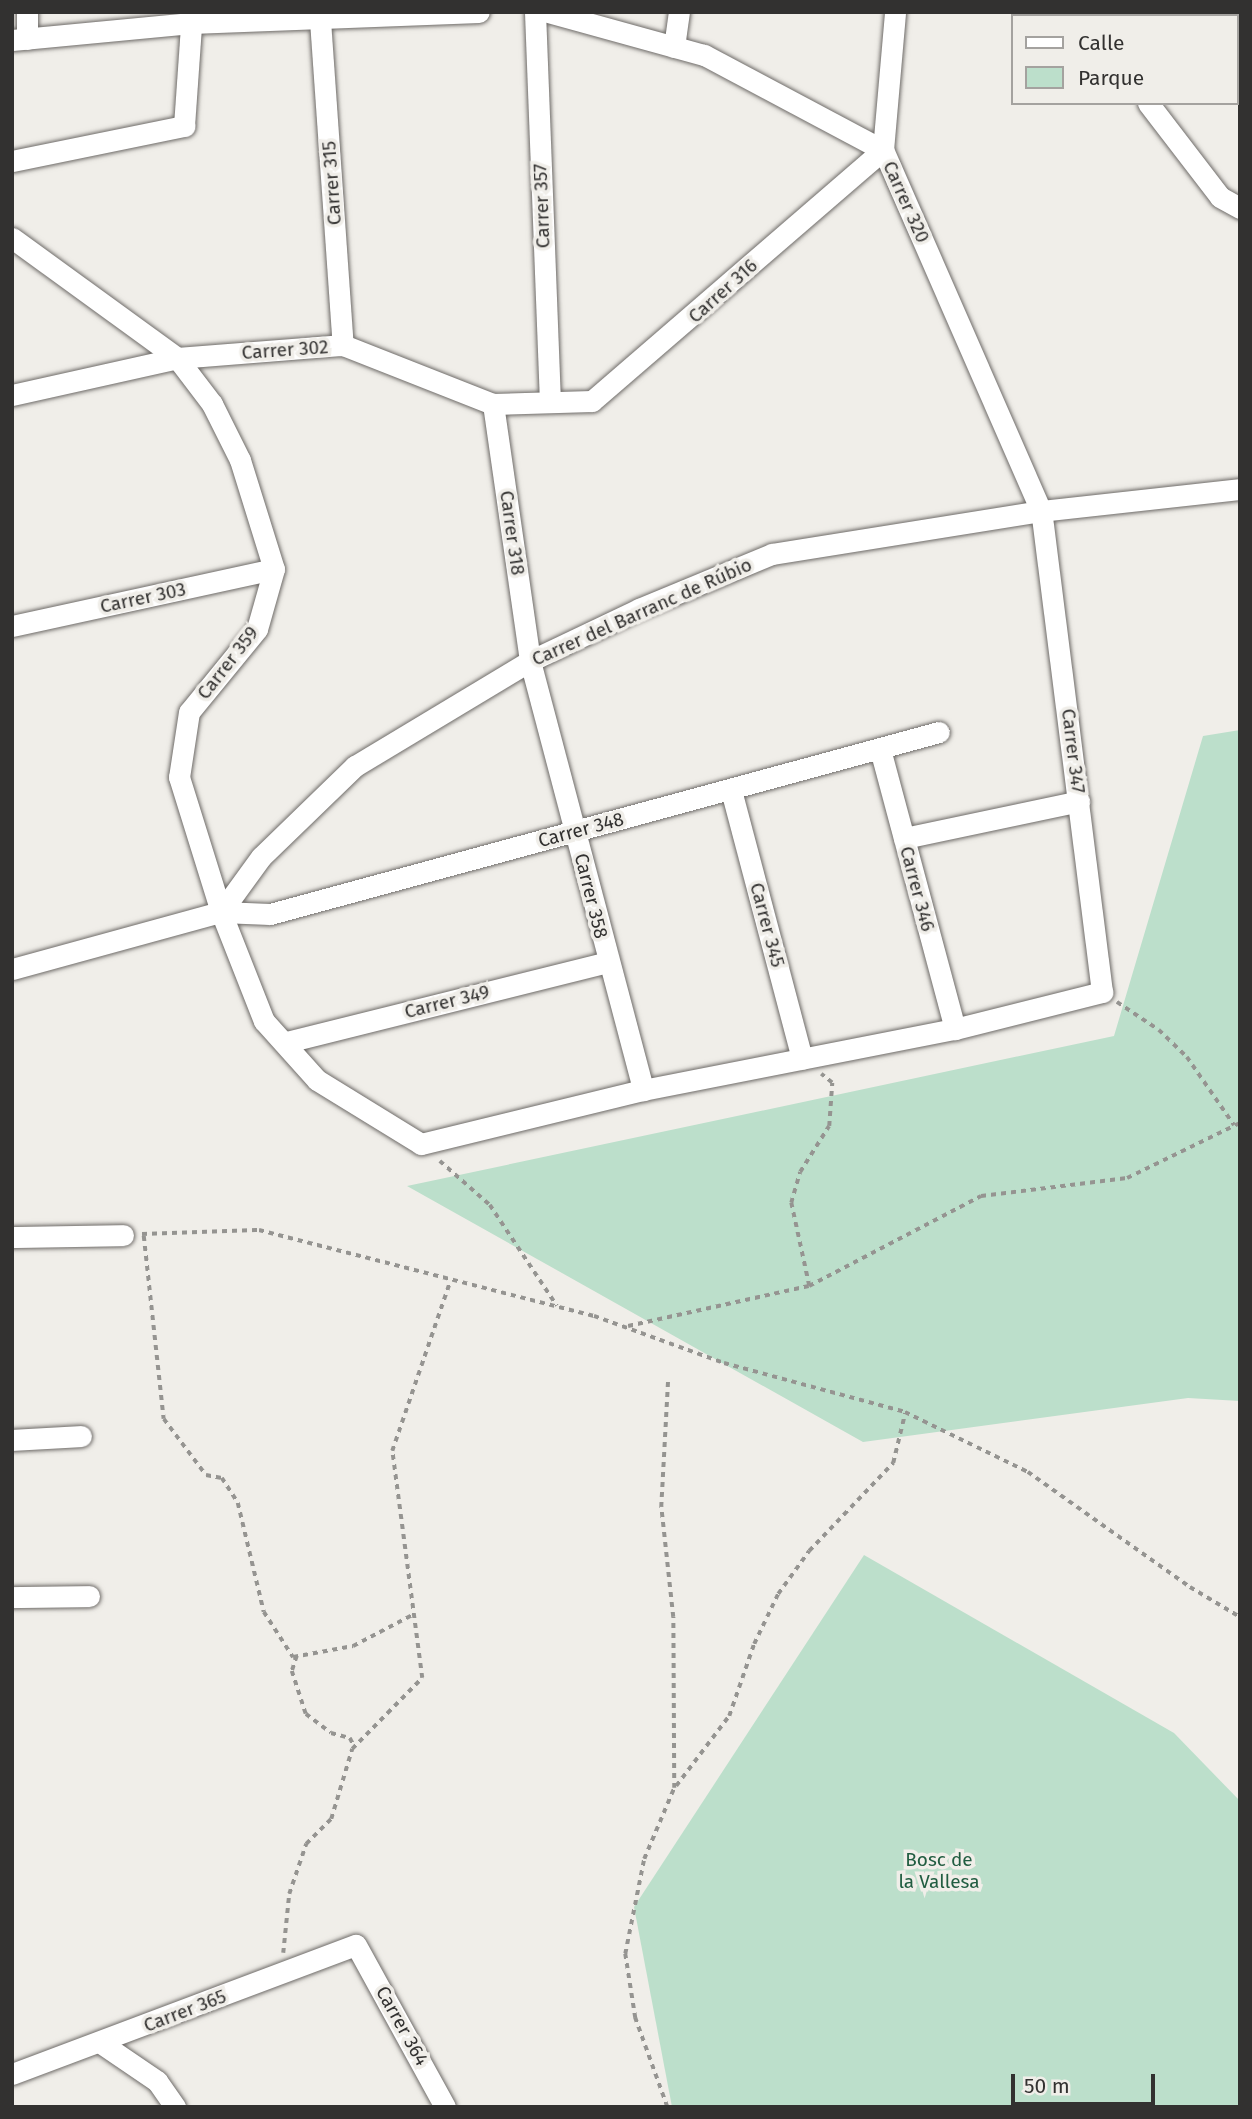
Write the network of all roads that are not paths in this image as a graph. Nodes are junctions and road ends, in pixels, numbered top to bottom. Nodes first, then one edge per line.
1 (27, 12) edge
2 (479, 12) edge
3 (535, 12) edge
4 (548, 12) edge
5 (679, 12) edge
6 (895, 12) edge
7 (192, 18) edge
8 (320, 20) junction
9 (19, 39) edge
10 (674, 47) junction
11 (1150, 105) edge
12 (883, 150) junction
13 (12, 161) edge
14 (1240, 208) edge
15 (12, 238) edge
16 (343, 345) junction
17 (177, 358) junction
18 (12, 395) edge
19 (550, 399) junction
20 (493, 404) junction
21 (1240, 489) edge
22 (1041, 511) junction
23 (274, 569) junction
24 (12, 626) edge
25 (530, 661) junction
26 (939, 732) dead end
27 (880, 749) junction
28 (731, 790) junction
29 (1079, 801) junction
30 (575, 831) junction
31 (904, 838) junction
32 (221, 912) junction
33 (607, 962) junction
34 (12, 969) edge
35 (955, 1029) junction
36 (287, 1042) junction
37 (803, 1059) junction
38 (643, 1090) junction
39 (133, 1235) road end
40 (12, 1237) edge
41 (80, 1436) dead end
42 (12, 1440) edge
43 (89, 1596) dead end
44 (12, 1597) edge
45 (356, 1945) joint
46 (101, 2043) junction
47 (12, 2074) edge
48 (175, 2107) edge
49 (445, 2107) edge

1 - 9 street
2 - 8 street
3 - 19 street, Carrer 357
4 - 10 street, Carrer 320
5 - 10 street
6 - 12 street
7 - 8 street
7 - 9 street
7 - 13 street
8 - 16 street, Carrer 315
10 - 12 street, Carrer 320
11 - 14 street
12 - 19 street, Carrer 316
12 - 22 street, Carrer 320
15 - 17 street
16 - 17 street, Carrer 302
16 - 20 street, Carrer 302
17 - 18 street, Carrer 302
17 - 23 street
19 - 20 street, Carrer 302
20 - 25 street, Carrer 318
21 - 22 street, Carrer del Barranc de Rúbio
22 - 25 street, Carrer del Barranc de Rúbio
22 - 29 street, Carrer 347
23 - 24 street, Carrer 303
23 - 32 street, Carrer 359
25 - 30 street, Carrer 358
25 - 32 street, Carrer del Barranc de Rúbio
26 - 27 street, Carrer 348
27 - 28 street, Carrer 348
27 - 31 street, Carrer 346
28 - 30 street, Carrer 348
28 - 37 street, Carrer 345
29 - 31 street
29 - 35 street, Carrer 347
30 - 32 street, Carrer 348
30 - 33 street, Carrer 358
31 - 35 street, Carrer 346
32 - 34 street
32 - 36 street, Carrer 359
33 - 36 street, Carrer 349
33 - 38 street, Carrer 358
35 - 37 street
36 - 38 street, Carrer 359
37 - 38 street
39 - 40 street
41 - 42 street
43 - 44 street
45 - 46 street, Carrer 365
45 - 49 street, Carrer 364
46 - 47 street, Carrer 365
46 - 48 street

